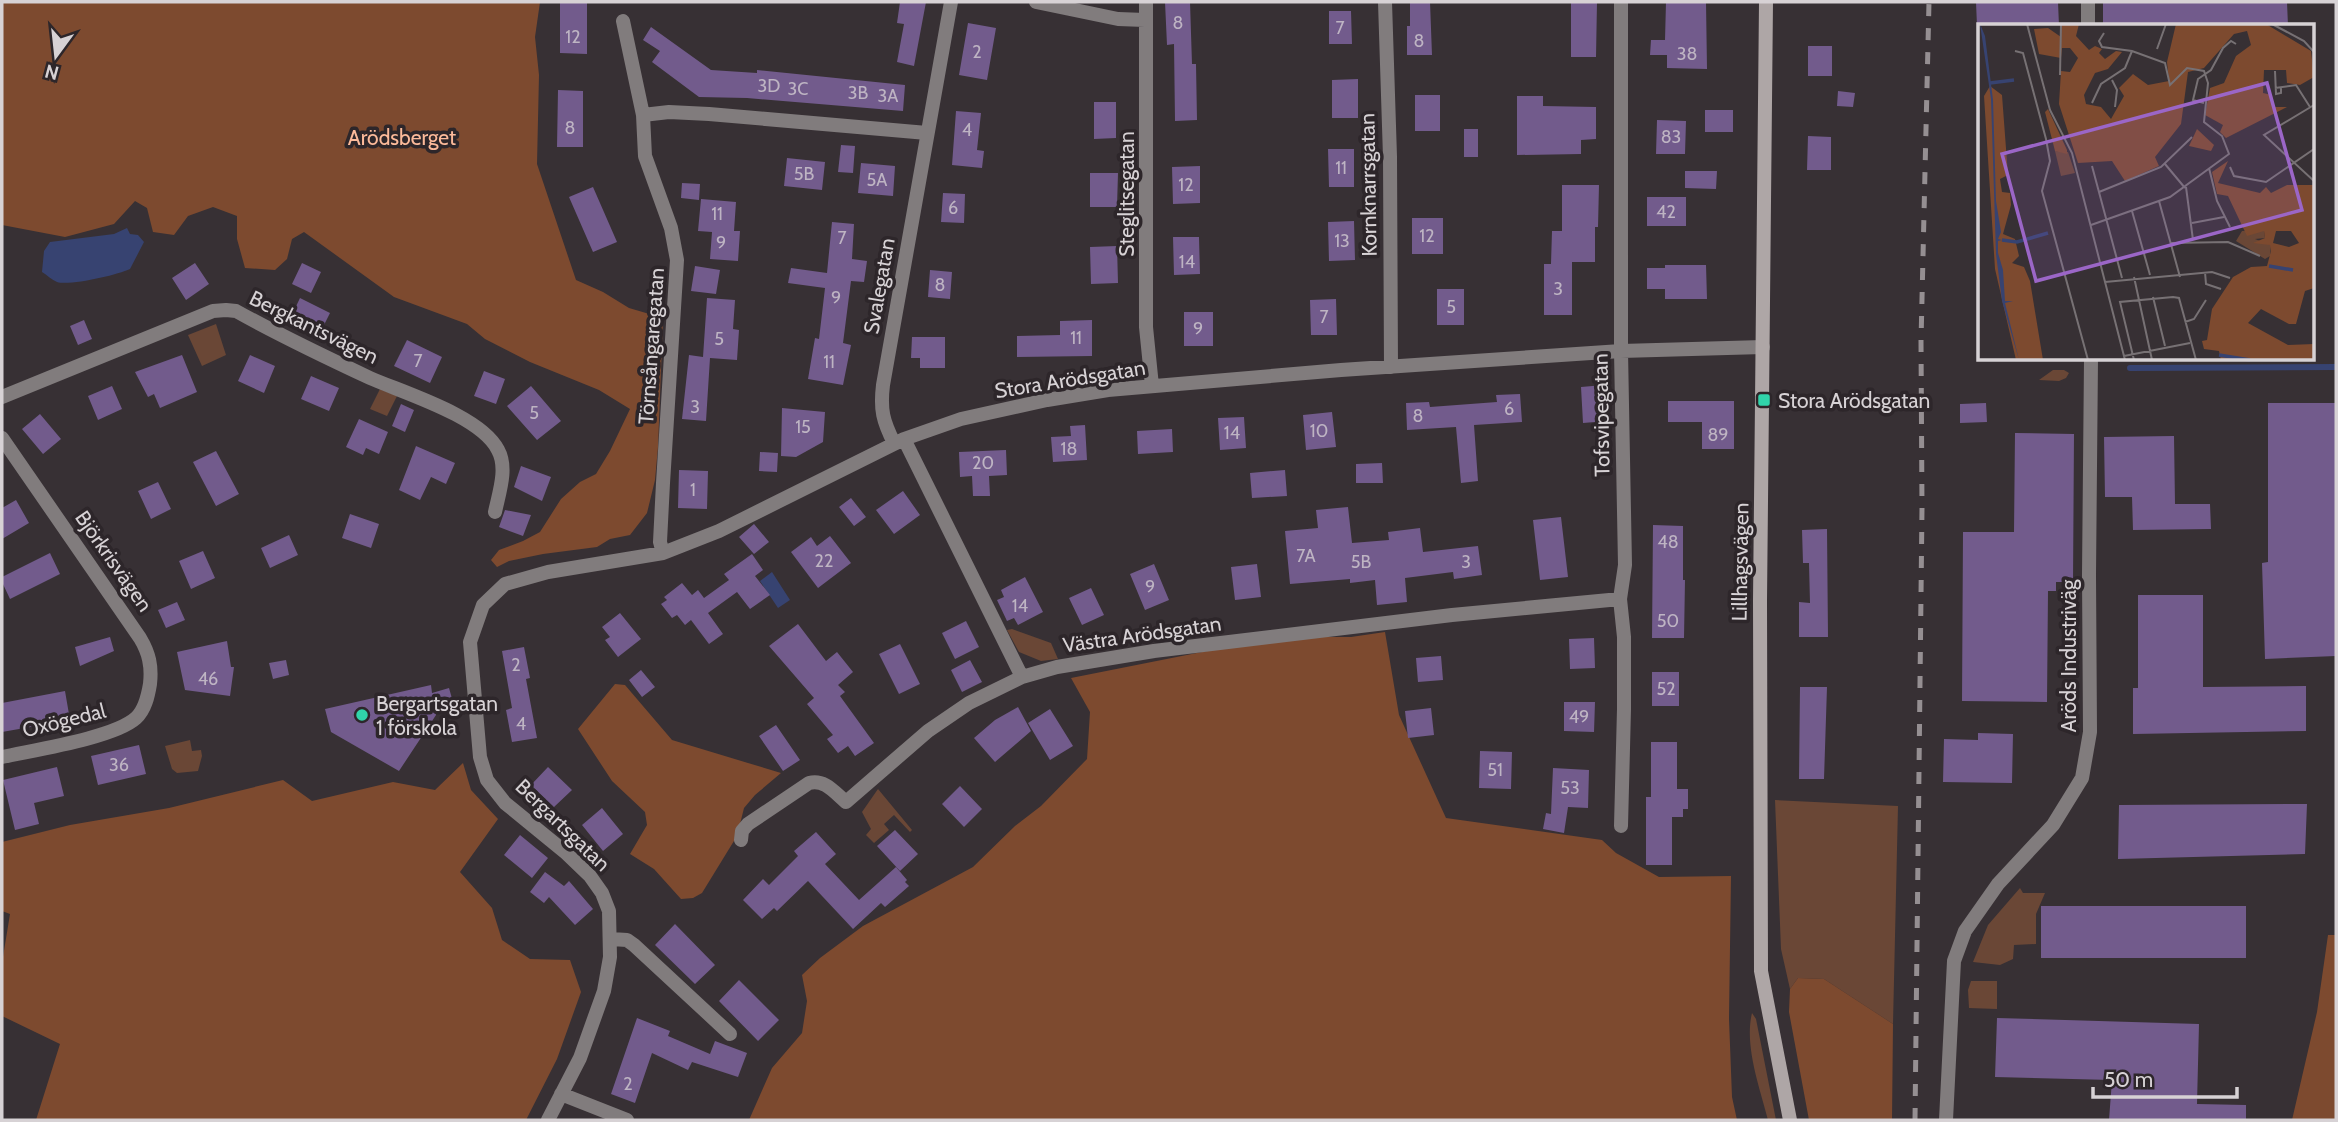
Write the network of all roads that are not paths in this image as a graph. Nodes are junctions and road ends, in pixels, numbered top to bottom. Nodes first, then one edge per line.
1 (951, 2) edge
2 (1036, 2) edge
3 (1146, 2) edge
4 (1385, 2) edge
5 (1621, 2) edge
6 (1766, 2) edge
7 (2088, 2) edge
8 (1145, 20) junction
9 (623, 21) dead end
10 (2088, 24) edge
11 (643, 115) junction
12 (928, 133) junction
13 (1763, 347) junction
14 (1621, 351) junction
15 (2091, 360) edge
16 (1391, 367) junction
17 (1152, 386) junction
18 (2, 397) edge
19 (2, 438) edge
20 (899, 441) junction
21 (495, 512) dead end
22 (663, 554) junction
23 (1620, 599) junction
24 (470, 662) joint
25 (1022, 677) junction
26 (135, 719) joint
27 (2, 757) edge
28 (1621, 826) dead end
29 (741, 840) dead end
30 (611, 939) junction
31 (730, 1034) dead end
32 (561, 1094) junction
33 (548, 1120) edge
34 (627, 1120) edge
35 (1790, 1120) edge
36 (1945, 1120) edge

1 - 12 street, Svalegatan
2 - 8 street
3 - 8 street, Steglitsegatan
4 - 16 street, Kornknarrsgatan
5 - 14 street, Tofsvipegatan
6 - 13 street, Lillhagsvägen
7 - 10 street
8 - 17 street, Steglitsegatan
9 - 11 street, Törnsångaregatan
11 - 12 street
11 - 22 street, Törnsångaregatan
12 - 20 street, Svalegatan
13 - 14 street, Stora Arödsgatan
13 - 35 street, Lillhagsvägen
14 - 16 street, Stora Arödsgatan
14 - 23 street, Tofsvipegatan
15 - 36 street, Aröds Industriväg
16 - 17 street, Stora Arödsgatan
17 - 20 street, Stora Arödsgatan
18 - 21 street, Bergkantsvägen
19 - 26 street, Björkrisvägen
20 - 22 street, Stora Arödsgatan
20 - 25 street, Svalegatan
22 - 24 street, Stora Arödsgatan
23 - 25 street, Västra Arödsgatan
23 - 28 street, Tofsvipegatan
24 - 30 street, Bergartsgatan
25 - 29 street, Västra Arödsgatan
26 - 27 street, Oxögedal
30 - 31 street
30 - 32 street, Bergartsgatan
32 - 33 street, Bergartsgatan
32 - 34 street

